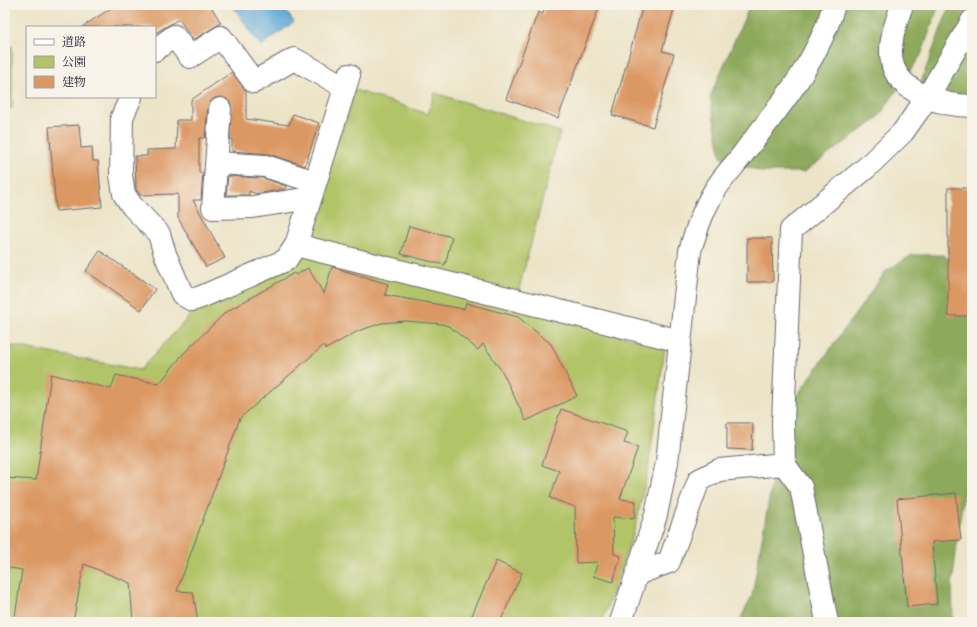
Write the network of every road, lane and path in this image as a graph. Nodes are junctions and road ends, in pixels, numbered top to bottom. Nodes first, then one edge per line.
1 (834, 5) edge
2 (902, 5) edge
3 (972, 21) edge
4 (156, 49) edge
5 (131, 98) edge
6 (927, 98) junction
7 (972, 106) edge
8 (220, 109) dead end
9 (217, 164) junction
10 (312, 190) junction
11 (296, 245) junction
12 (680, 341) junction
13 (784, 464) junction
14 (637, 574) junction
15 (622, 622) edge
16 (827, 622) edge

1 - 12 street
2 - 6 street
3 - 6 street
4 - 10 street
5 - 11 street
6 - 7 street
6 - 13 street
8 - 9 street
9 - 10 street
9 - 10 street
10 - 11 street
11 - 12 street
12 - 14 street
13 - 14 street
13 - 16 street
14 - 15 street

